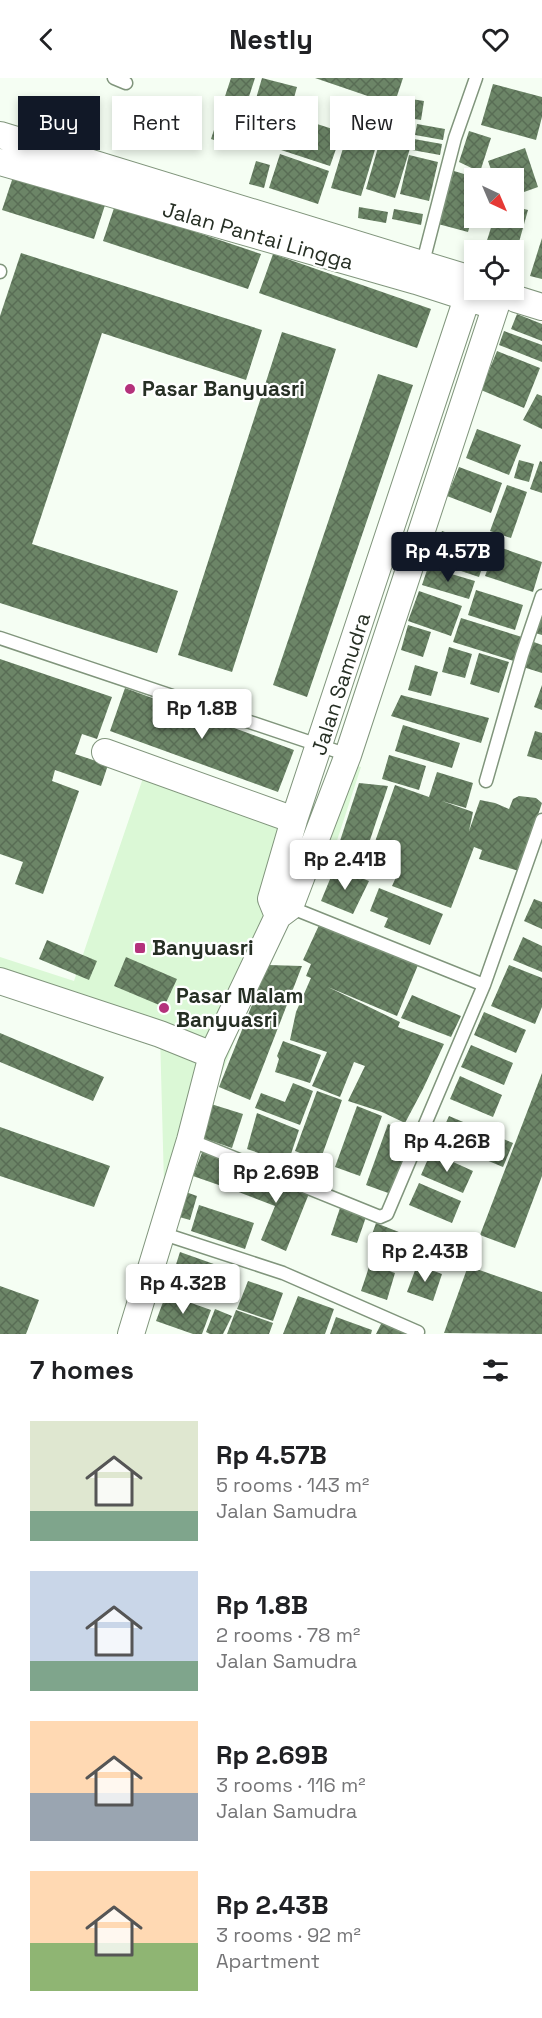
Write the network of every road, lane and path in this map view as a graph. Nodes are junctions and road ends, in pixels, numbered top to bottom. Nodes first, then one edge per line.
1 (114, 78) edge
2 (476, 78) edge
3 (126, 83) dead end
4 (0, 135) edge
5 (0, 162) edge
6 (419, 272) junction
7 (464, 284) edge
8 (467, 300) edge
9 (503, 300) edge
10 (518, 300) edge
11 (542, 307) edge
12 (542, 596) edge
13 (0, 638) edge
14 (320, 745) junction
15 (105, 752) dead end
16 (348, 754) junction
17 (486, 781) dead end
18 (294, 820) junction
19 (542, 820) edge
20 (280, 907) junction
21 (0, 981) edge
22 (483, 985) junction
23 (212, 1055) junction
24 (190, 1140) junction
25 (161, 1233) junction
26 (417, 1332) dead end
27 (131, 1334) edge

1 - 3 lane
2 - 6 lane
4 - 6 street, Jalan Pantai Lingga
5 - 6 street, Jalan Pantai Lingga
6 - 7 street, Jalan Pantai Lingga
8 - 14 street, Jalan Samudra
9 - 16 street, Jalan Samudra
10 - 11 street, Jalan Pantai Lingga
12 - 17 lane
13 - 14 lane
14 - 16 lane
14 - 18 street, Jalan Samudra
15 - 18 street
16 - 20 street, Jalan Samudra
18 - 20 street, Jalan Samudra
19 - 22 lane
20 - 22 lane
20 - 23 street, Jalan Samudra
21 - 23 street
22 - 24 lane
23 - 24 street, Jalan Samudra
24 - 25 street, Jalan Samudra
25 - 26 lane
25 - 27 street, Jalan Samudra

